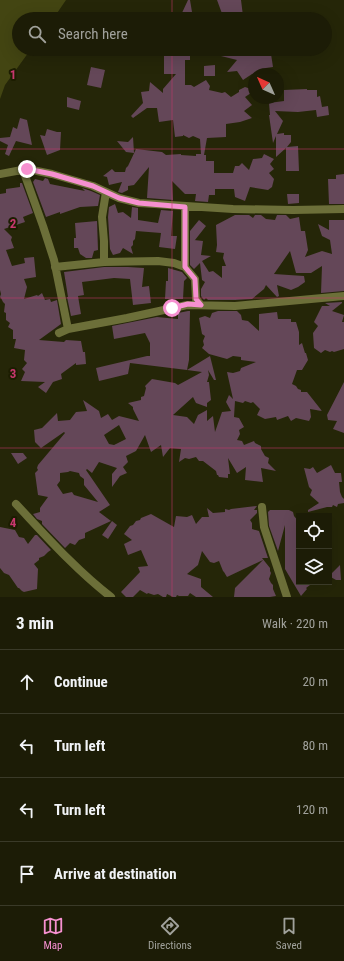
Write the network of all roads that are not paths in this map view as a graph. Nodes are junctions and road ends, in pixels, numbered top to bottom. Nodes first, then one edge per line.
1 (23, 170) junction
2 (0, 174) edge
3 (106, 192) junction
4 (185, 207) junction
5 (344, 209) edge
6 (104, 262) junction
7 (185, 267) junction
8 (55, 268) junction
9 (344, 296) edge
10 (201, 305) junction
11 (68, 329) junction
12 (59, 333) dead end
13 (16, 504) dead end
14 (262, 507) dead end
15 (111, 597) edge
16 (287, 597) edge

1 - 2 street
1 - 3 street
1 - 8 street
3 - 4 street
3 - 6 street
4 - 5 street
4 - 7 street
6 - 7 street
6 - 8 street
7 - 10 street
8 - 11 street
9 - 10 street
10 - 11 street
11 - 12 street
13 - 15 street
14 - 16 street

